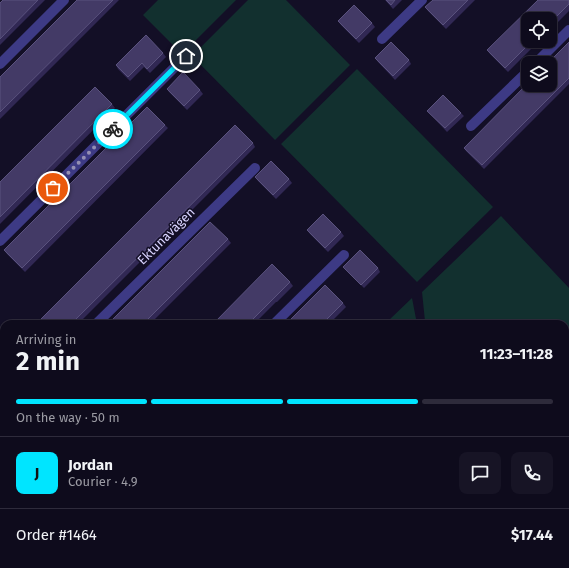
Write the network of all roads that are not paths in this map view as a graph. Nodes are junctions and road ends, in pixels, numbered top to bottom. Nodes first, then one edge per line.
1 (64, 0) edge
2 (422, 0) edge
3 (569, 30) edge
4 (382, 39) dead end
5 (186, 56) dead end
6 (543, 56) edge
7 (0, 64) edge
8 (521, 78) edge
9 (471, 126) dead end
10 (255, 168) dead end
11 (0, 241) edge
12 (344, 255) dead end
13 (100, 320) edge
14 (278, 320) edge

1 - 7 street
2 - 4 street
3 - 6 street
5 - 11 street
8 - 9 street
10 - 13 street, Ektunavägen
12 - 14 street

